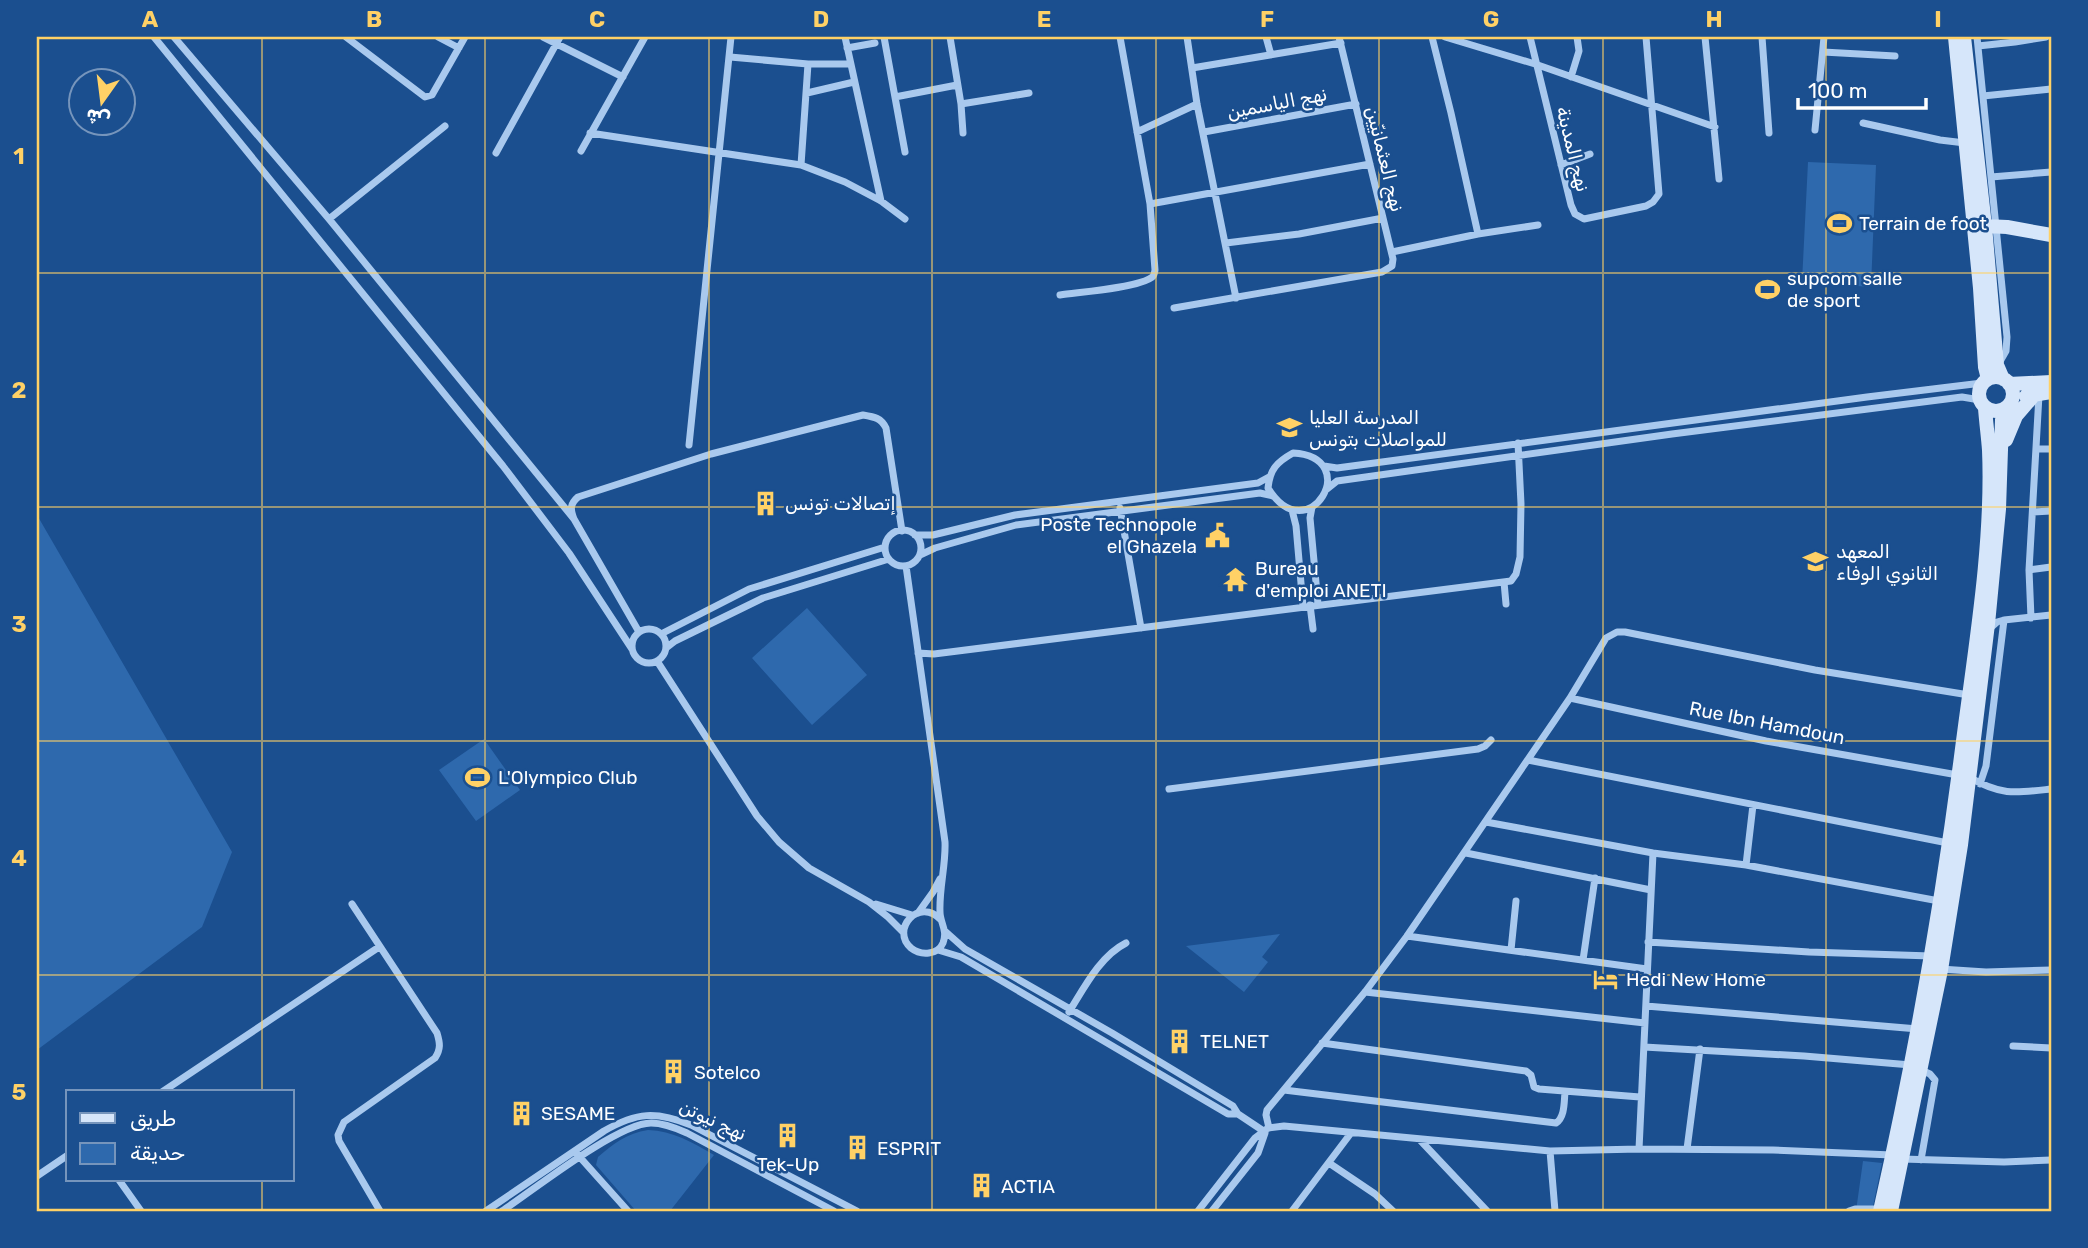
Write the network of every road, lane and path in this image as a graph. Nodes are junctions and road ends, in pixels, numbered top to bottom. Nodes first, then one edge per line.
1 (154, 37) edge
2 (174, 37) edge
3 (346, 37) edge
4 (438, 37) edge
5 (465, 37) edge
6 (543, 37) edge
7 (645, 37) edge
8 (731, 37) edge
9 (845, 37) edge
10 (884, 37) edge
11 (953, 37) edge
12 (1120, 37) edge
13 (1187, 37) edge
14 (1266, 37) edge
15 (1432, 37) edge
16 (1446, 37) edge
17 (1530, 37) edge
18 (1577, 37) edge
19 (1646, 37) edge
20 (1705, 37) edge
21 (1762, 37) edge
22 (1824, 37) edge
23 (1955, 37) edge
24 (1965, 37) edge
25 (2046, 37) edge
26 (558, 40) edge
27 (1340, 40) edge
28 (1978, 41) edge
29 (875, 43) dead end
30 (459, 48) junction
31 (847, 48) junction
32 (1823, 52) junction
33 (1271, 55) junction
34 (1895, 56) dead end
35 (730, 57) junction
36 (808, 64) junction
37 (850, 64) junction
38 (1535, 64) junction
39 (1192, 68) junction
40 (623, 77) junction
41 (1571, 78) junction
42 (854, 82) junction
43 (957, 85) junction
44 (2051, 89) edge
45 (807, 93) junction
46 (1029, 93) dead end
47 (1983, 96) junction
48 (895, 97) junction
49 (961, 104) junction
50 (1197, 104) junction
51 (1356, 104) junction
52 (1652, 105) junction
53 (1863, 123) dead end
54 (445, 125) dead end
55 (1714, 127) junction
56 (1815, 130) dead end
57 (1137, 132) junction
58 (1204, 132) junction
59 (590, 133) junction
60 (963, 133) dead end
61 (1769, 133) dead end
62 (1966, 143) junction
63 (581, 150) dead end
64 (905, 152) dead end
65 (496, 153) dead end
66 (719, 153) junction
67 (1590, 154) dead end
68 (1370, 164) junction
69 (1561, 164) junction
70 (801, 165) junction
71 (2051, 172) edge
72 (1992, 177) junction
73 (1719, 179) dead end
74 (1215, 192) junction
75 (881, 201) junction
76 (1150, 204) junction
77 (1383, 218) junction
78 (329, 219) junction
79 (905, 219) dead end
80 (1538, 225) dead end
81 (1991, 229) junction
82 (1478, 234) junction
83 (2051, 235) edge
84 (2051, 242) edge
85 (1226, 243) junction
86 (1392, 253) junction
87 (1060, 295) dead end
88 (1236, 298) junction
89 (1174, 308) dead end
90 (1996, 378) junction
91 (2043, 389) edge
92 (2010, 403) junction
93 (1982, 404) junction
94 (1518, 443) junction
95 (689, 445) dead end
96 (2051, 449) edge
97 (2036, 450) junction
98 (1519, 457) junction
99 (2000, 461) junction
100 (1324, 466) junction
101 (1269, 477) junction
102 (1327, 489) junction
103 (1273, 496) junction
104 (1119, 500) junction
105 (1312, 508) junction
106 (1292, 510) junction
107 (1120, 511) junction
108 (2051, 511) edge
109 (2033, 512) junction
110 (574, 519) junction
111 (902, 531) junction
112 (915, 535) junction
113 (885, 548) junction
114 (920, 555) junction
115 (889, 559) junction
116 (906, 566) junction
117 (2051, 567) edge
118 (2029, 569) junction
119 (1504, 582) junction
120 (1506, 604) dead end
121 (1311, 605) junction
122 (2051, 615) edge
123 (2031, 618) junction
124 (2004, 620) junction
125 (1141, 628) junction
126 (1313, 629) dead end
127 (1987, 630) junction
128 (639, 632) junction
129 (661, 634) junction
130 (666, 648) junction
131 (632, 649) junction
132 (918, 653) junction
133 (657, 661) junction
134 (1969, 695) junction
135 (1570, 698) junction
136 (1491, 740) dead end
137 (1528, 760) junction
138 (1970, 779) junction
139 (1169, 789) dead end
140 (2051, 789) edge
141 (1753, 805) junction
142 (1486, 821) junction
143 (1948, 843) junction
144 (1466, 853) junction
145 (1653, 853) junction
146 (1746, 865) junction
147 (942, 876) junction
148 (1595, 878) junction
149 (1651, 890) junction
150 (1516, 901) dead end
151 (1940, 901) junction
152 (869, 902) junction
153 (352, 904) dead end
154 (915, 914) junction
155 (941, 920) junction
156 (903, 932) junction
157 (946, 932) junction
158 (1408, 936) junction
159 (1648, 942) junction
160 (1126, 943) dead end
161 (379, 947) junction
162 (938, 950) junction
163 (1511, 950) junction
164 (1583, 960) junction
165 (1936, 963) junction
166 (1647, 969) junction
167 (2051, 970) edge
168 (1365, 992) junction
169 (1646, 1006) junction
170 (1067, 1014) junction
171 (1645, 1023) junction
172 (1919, 1029) junction
173 (1112, 1033) junction
174 (1107, 1042) junction
175 (1322, 1043) junction
176 (1644, 1046) junction
177 (2012, 1046) dead end
178 (2051, 1048) edge
179 (1700, 1049) junction
180 (1916, 1068) junction
181 (165, 1090) edge
182 (1284, 1090) junction
183 (1565, 1092) junction
184 (1640, 1097) junction
185 (1238, 1114) junction
186 (643, 1119) junction
187 (1267, 1130) junction
188 (1351, 1133) junction
189 (1419, 1139) junction
190 (1639, 1149) junction
191 (1687, 1149) junction
192 (574, 1151) junction
193 (1550, 1151) junction
194 (66, 1156) edge
195 (580, 1157) junction
196 (1897, 1157) junction
197 (1921, 1160) junction
198 (2051, 1160) edge
199 (1329, 1163) junction
200 (37, 1176) edge
201 (119, 1182) edge
202 (1877, 1210) edge
203 (141, 1211) edge
204 (380, 1211) edge
205 (486, 1211) edge
206 (502, 1211) edge
207 (628, 1211) edge
208 (834, 1211) edge
209 (857, 1211) edge
210 (1199, 1211) edge
211 (1212, 1211) edge
212 (1292, 1211) edge
213 (1393, 1211) edge
214 (1488, 1211) edge
215 (1555, 1211) edge
216 (1849, 1211) edge
217 (1891, 1211) edge

1 - 131 street
2 - 78 street
3 - 30 street
4 - 30 street
5 - 30 street
6 - 26 street
7 - 40 street
8 - 35 street
9 - 31 street
10 - 48 street
11 - 43 street
12 - 57 street
13 - 39 street
14 - 33 street
15 - 82 street
16 - 38 street
17 - 38 street, نهج المدينة
18 - 41 street
19 - 52 street
20 - 55 street
21 - 61 street
22 - 32 street
23 - 62 street
24 - 81 street
25 - 28 street
26 - 40 street
26 - 65 street
27 - 33 street
27 - 51 street, نهج العثمانيّين
28 - 47 street
29 - 31 street
31 - 37 street
32 - 34 street
32 - 56 street
33 - 39 street
35 - 36 street
35 - 66 street
36 - 37 street
36 - 45 street
37 - 42 street
38 - 41 street
38 - 69 street, نهج المدينة
39 - 50 street
40 - 59 street
41 - 52 street
42 - 45 street
42 - 75 street
43 - 48 street
43 - 49 street
44 - 47 street
45 - 70 street
46 - 49 street
47 - 72 street
48 - 64 street
49 - 60 street
50 - 57 street
50 - 58 street
51 - 58 street, نهج الياسمين
51 - 68 street, نهج العثمانيّين
52 - 55 street
52 - 69 street, نهج المدينة
53 - 62 street
54 - 78 street
55 - 73 street
57 - 76 street
58 - 74 street
59 - 63 street
59 - 66 street
62 - 90 street
66 - 70 street
66 - 95 street
67 - 69 street
68 - 74 street
68 - 77 street, نهج العثمانيّين
70 - 75 street
71 - 72 street
72 - 81 street
74 - 76 street
74 - 85 street
75 - 79 street
76 - 87 street
77 - 85 street
77 - 86 street, نهج العثمانيّين
78 - 110 street
80 - 82 street
81 - 83 street
81 - 84 street
81 - 90 street
82 - 86 street
85 - 88 street
86 - 88 street
88 - 89 street
90 - 91 street
90 - 92 street
90 - 93 street
90 - 94 street
91 - 92 street
91 - 97 street
91 - 99 street
92 - 93 street
92 - 99 street
93 - 98 street
93 - 134 street
94 - 98 street
94 - 100 street
96 - 97 street
97 - 109 street
98 - 102 street
98 - 119 street
99 - 127 street
100 - 101 street
100 - 102 street
101 - 103 street
101 - 104 street
102 - 105 street
103 - 106 street
103 - 107 street
104 - 107 street
104 - 112 street
105 - 106 street
105 - 121 street
106 - 121 street
107 - 114 street
107 - 125 street
108 - 109 street
109 - 118 street
110 - 111 street
110 - 128 street
111 - 112 street
111 - 113 street
112 - 114 street
113 - 115 street
113 - 129 street
114 - 116 street
115 - 116 street
115 - 130 street
116 - 132 street
117 - 118 street
118 - 123 street
119 - 120 street
119 - 121 street
121 - 125 street
121 - 126 street
122 - 123 street
123 - 124 street
124 - 127 street
124 - 138 street
125 - 132 street
127 - 138 street
128 - 129 street
128 - 131 street
129 - 130 street
130 - 133 street
131 - 133 street
132 - 147 street
133 - 152 street
134 - 135 street
134 - 138 street
135 - 137 street
135 - 138 street, Rue Ibn Hamdoun
136 - 139 street
137 - 141 street
137 - 142 street
138 - 140 street, Rue Ibn Hamdoun
138 - 143 street
138 - 165 street
141 - 143 street
141 - 146 street
142 - 144 street
142 - 145 street
143 - 151 street
144 - 148 street
144 - 158 street
145 - 146 street
145 - 149 street
146 - 151 street
147 - 154 street
147 - 155 street
148 - 149 street
148 - 164 street
149 - 159 street
150 - 163 street
151 - 165 street
152 - 154 street
152 - 156 street
153 - 161 street
154 - 155 street
154 - 156 street
155 - 157 street
156 - 162 street
157 - 162 street
157 - 170 street
158 - 163 street
158 - 168 street
159 - 165 street
159 - 166 street
160 - 170 street
161 - 181 street
161 - 204 street
162 - 170 street
163 - 164 street
164 - 166 street
165 - 167 street
165 - 172 street
165 - 180 street
166 - 169 street
168 - 171 street
168 - 175 street
169 - 171 street
169 - 172 street
170 - 173 street
170 - 174 street
171 - 176 street
172 - 180 street
173 - 174 street
173 - 185 street
174 - 185 street
175 - 182 street
175 - 183 street
176 - 179 street
176 - 184 street
177 - 178 street
179 - 180 street
179 - 191 street
180 - 196 street
180 - 197 street
182 - 183 street
182 - 187 street
183 - 184 street
184 - 190 street
185 - 187 street
186 - 192 street
186 - 195 street, نهج نيوتن
186 - 208 street, نهج نيوتن
186 - 209 street, نهج نيوتن
187 - 188 street
187 - 210 street
187 - 211 street
188 - 189 street
188 - 199 street
189 - 193 street
189 - 214 street
190 - 191 street
190 - 193 street
191 - 196 street
192 - 195 street
192 - 205 street
193 - 215 street
194 - 200 street
195 - 206 street, نهج نيوتن
195 - 207 street
196 - 197 street
196 - 202 street
196 - 217 street
197 - 198 street
199 - 212 street
199 - 213 street
201 - 203 street
202 - 216 street

